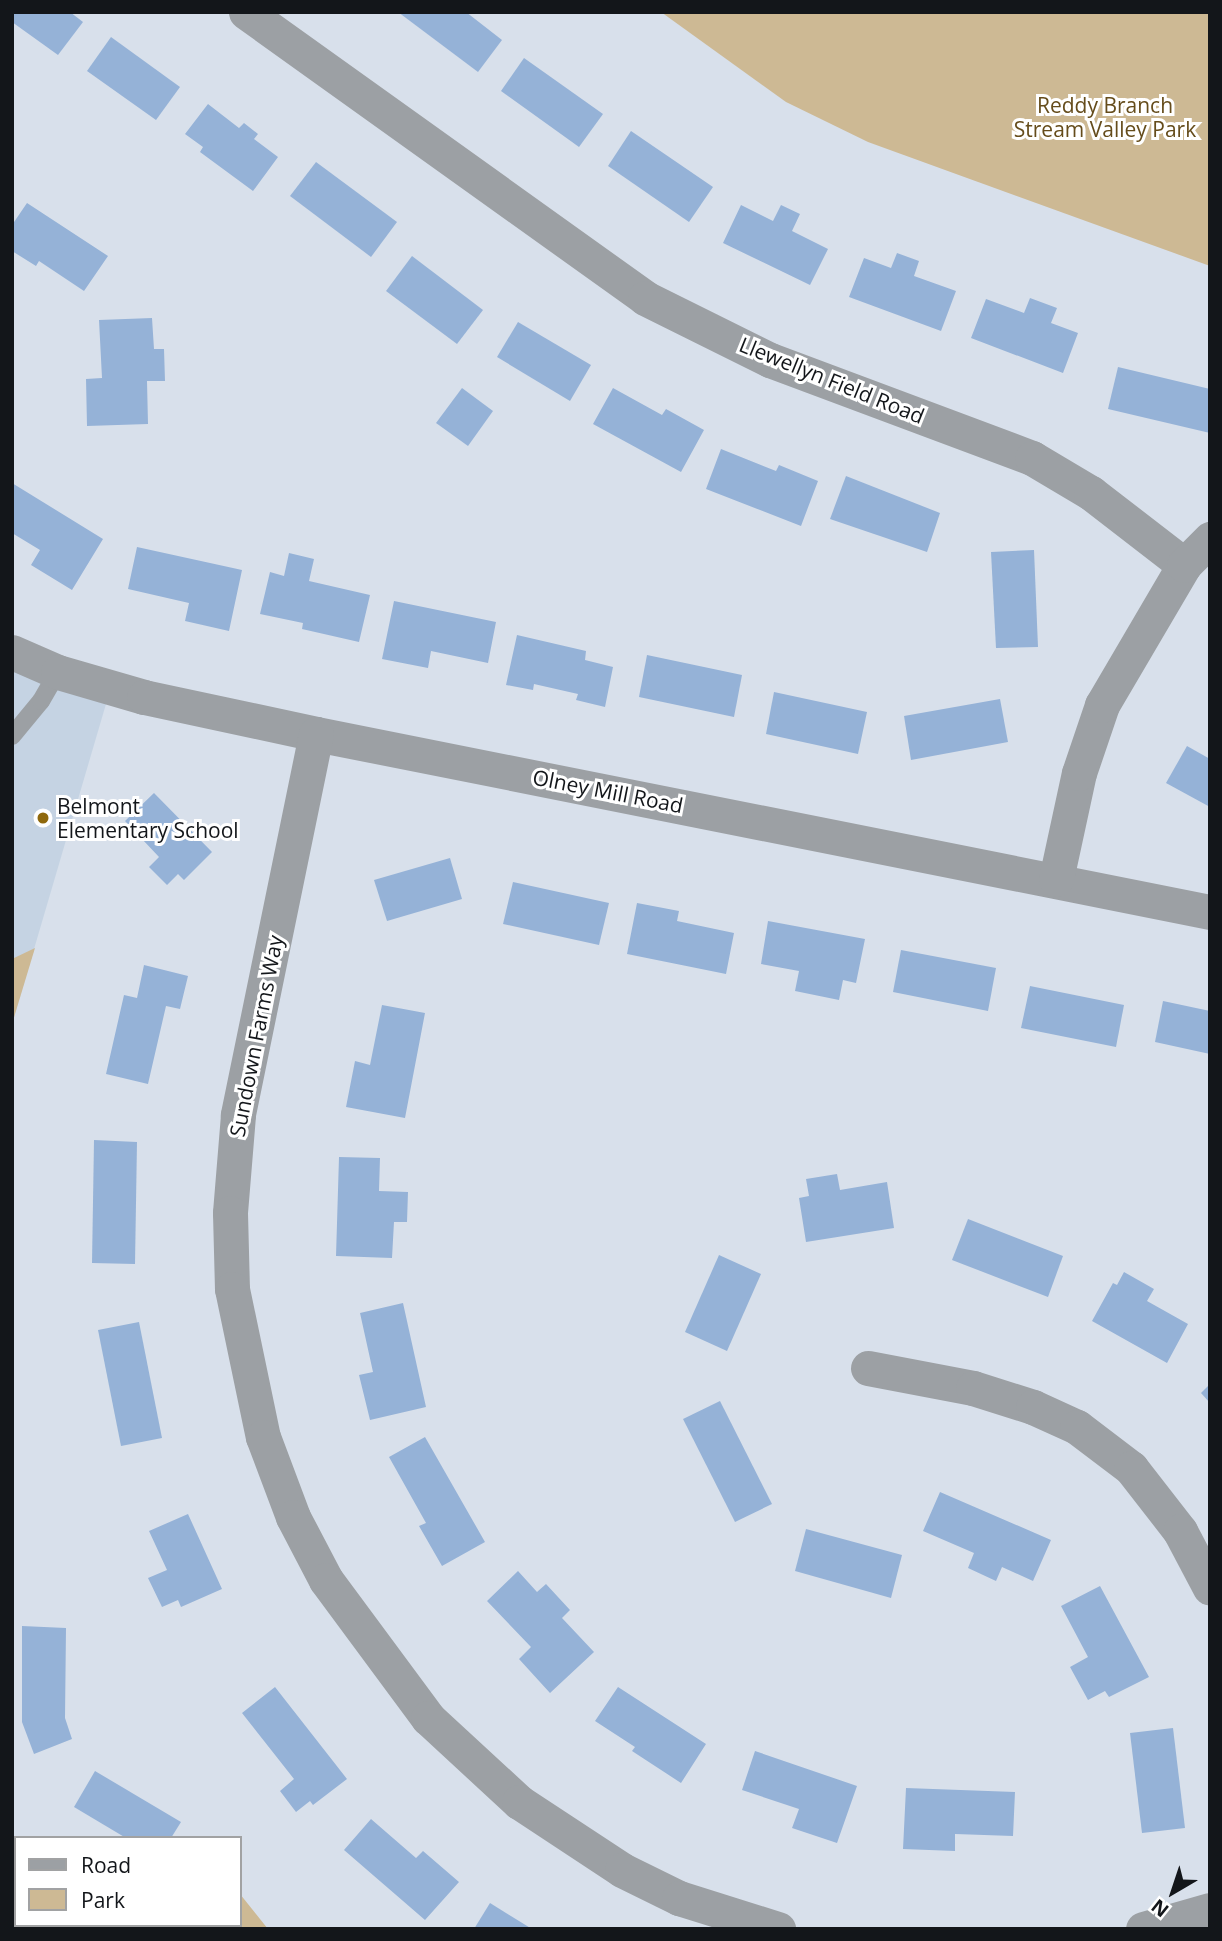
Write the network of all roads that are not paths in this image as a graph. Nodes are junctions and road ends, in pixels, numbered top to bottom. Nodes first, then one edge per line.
1 (246, 12) edge
2 (1210, 539) edge
3 (1184, 565) junction
4 (12, 652) edge
5 (58, 672) junction
6 (316, 734) junction
7 (12, 736) edge
8 (1056, 879) junction
9 (1210, 912) edge
10 (868, 1368) dead end
11 (1210, 1588) edge
12 (1210, 1910) edge
13 (778, 1929) edge
14 (1143, 1929) edge

1 - 3 street, Llewellyn Field Road
2 - 3 street
3 - 8 street
4 - 5 street, Olney Mill Road
5 - 6 street, Olney Mill Road
5 - 7 lane
6 - 8 street, Olney Mill Road
6 - 13 street, Sundown Farms Way
8 - 9 street, Olney Mill Road
10 - 11 street
12 - 14 street

